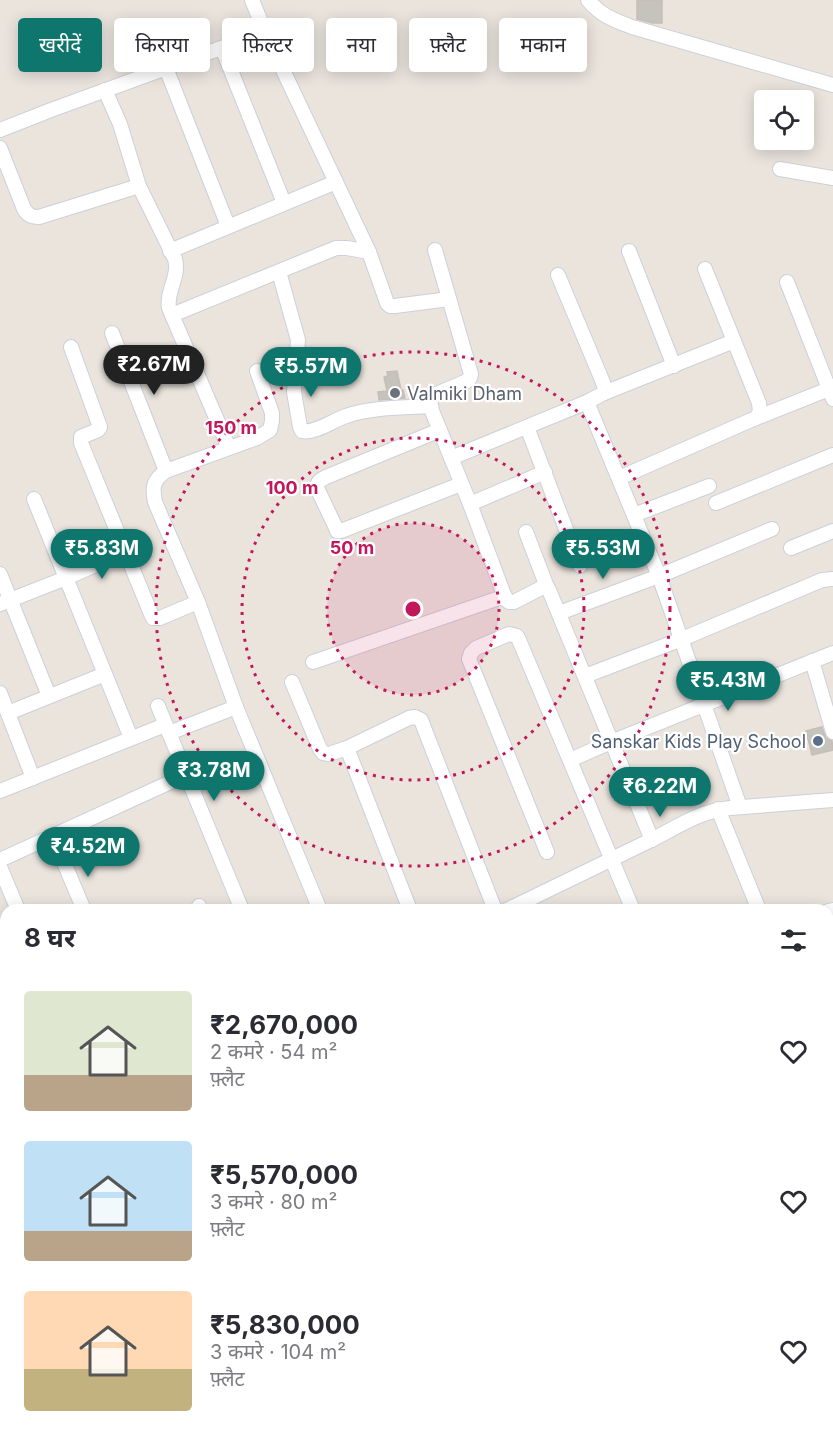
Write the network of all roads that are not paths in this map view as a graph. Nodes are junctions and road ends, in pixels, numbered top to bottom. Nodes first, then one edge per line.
1 (252, 0) edge
2 (588, 0) edge
3 (260, 18) edge
4 (222, 48) edge
5 (210, 52) edge
6 (155, 72) edge
7 (168, 72) edge
8 (232, 72) edge
9 (285, 72) edge
10 (833, 85) edge
11 (105, 90) junction
12 (0, 130) edge
13 (0, 148) edge
14 (780, 169) dead end
15 (833, 178) edge
16 (336, 182) junction
17 (139, 186) junction
18 (284, 203) junction
19 (228, 226) junction
20 (435, 249) dead end
21 (170, 251) junction
22 (628, 251) dead end
23 (369, 252) junction
24 (705, 269) dead end
25 (279, 272) junction
26 (558, 275) dead end
27 (787, 282) dead end
28 (448, 299) junction
29 (172, 315) junction
30 (112, 333) dead end
31 (734, 341) junction
32 (71, 347) dead end
33 (674, 366) junction
34 (257, 371) dead end
35 (604, 393) junction
36 (831, 394) edge
37 (587, 402) junction
38 (430, 406) junction
39 (756, 418) junction
40 (527, 427) junction
41 (440, 430) junction
42 (229, 448) junction
43 (833, 455) edge
44 (451, 458) junction
45 (166, 471) junction
46 (545, 472) junction
47 (619, 478) junction
48 (461, 484) junction
49 (709, 486) dead end
50 (34, 499) dead end
51 (716, 503) dead end
52 (470, 504) junction
53 (634, 516) junction
54 (772, 529) dead end
55 (833, 531) edge
56 (526, 532) dead end
57 (791, 548) dead end
58 (126, 552) junction
59 (580, 566) dead end
60 (0, 574) edge
61 (659, 576) junction
62 (66, 578) junction
63 (833, 579) edge
64 (547, 587) junction
65 (505, 596) junction
66 (5, 602) edge
67 (198, 602) junction
68 (559, 613) junction
69 (682, 639) junction
70 (833, 653) edge
71 (812, 661) junction
72 (313, 662) dead end
73 (105, 674) junction
74 (585, 676) junction
75 (292, 682) dead end
76 (0, 693) edge
77 (50, 696) junction
78 (705, 704) junction
79 (158, 706) dead end
80 (236, 707) junction
81 (8, 713) junction
82 (167, 729) junction
83 (833, 732) edge
84 (131, 738) junction
85 (611, 742) junction
86 (347, 748) junction
87 (570, 760) junction
88 (258, 761) junction
89 (33, 778) junction
90 (189, 781) junction
91 (0, 791) edge
92 (833, 800) edge
93 (740, 807) junction
94 (718, 809) junction
95 (652, 840) junction
96 (547, 852) dead end
97 (62, 858) dead end
98 (612, 859) junction
99 (0, 860) edge
100 (0, 867) edge
101 (8, 900) edge
102 (81, 904) edge
103 (240, 904) edge
104 (318, 904) edge
105 (408, 904) edge
106 (493, 904) edge
107 (519, 904) edge
108 (631, 904) edge
109 (757, 904) edge

1 - 3 street
2 - 10 street
4 - 5 street
6 - 11 street
7 - 19 street
8 - 18 street
9 - 16 street
11 - 12 street
11 - 17 street
13 - 17 street
14 - 15 street
16 - 18 street
16 - 23 street
17 - 21 street
18 - 19 street
19 - 21 street
20 - 28 street
21 - 29 street
22 - 33 street
23 - 25 street
23 - 28 street
24 - 31 street
25 - 29 street
25 - 38 street
26 - 35 street
27 - 36 street
28 - 38 street
29 - 42 street
30 - 45 street
31 - 33 street
31 - 39 street
32 - 58 street
33 - 35 street
34 - 42 street
35 - 37 street
36 - 39 street
37 - 40 street
37 - 47 street
38 - 41 street
39 - 47 street
40 - 44 street
40 - 46 street
41 - 44 street
41 - 48 street
42 - 45 street
43 - 51 street
44 - 48 street
45 - 67 street
46 - 52 street
46 - 59 street
47 - 53 street
48 - 52 street
49 - 53 street
50 - 62 street
52 - 65 street
53 - 61 street
54 - 61 street
55 - 57 street
56 - 64 street
58 - 62 street
58 - 67 street
60 - 66 street
61 - 68 street
61 - 69 street
62 - 66 street
62 - 73 street
63 - 69 street
64 - 65 street
64 - 68 street
65 - 72 street
66 - 77 street
67 - 80 street
68 - 74 street
69 - 74 street
69 - 78 street
70 - 71 street
71 - 78 street
71 - 83 street
73 - 77 street
73 - 84 street
74 - 85 street
75 - 86 street
76 - 81 street
77 - 81 street
78 - 85 street
78 - 93 street
79 - 82 street
80 - 82 street
80 - 88 street
81 - 89 street
82 - 84 street
82 - 90 street
84 - 89 street
85 - 87 street
85 - 95 street
86 - 105 street
86 - 106 street
87 - 96 street
87 - 98 street
88 - 90 street
88 - 104 street
89 - 91 street
90 - 99 street
90 - 103 street
92 - 93 street
93 - 94 street
94 - 95 street
94 - 109 street
95 - 98 street
97 - 102 street
98 - 107 street
98 - 108 street
100 - 101 street

